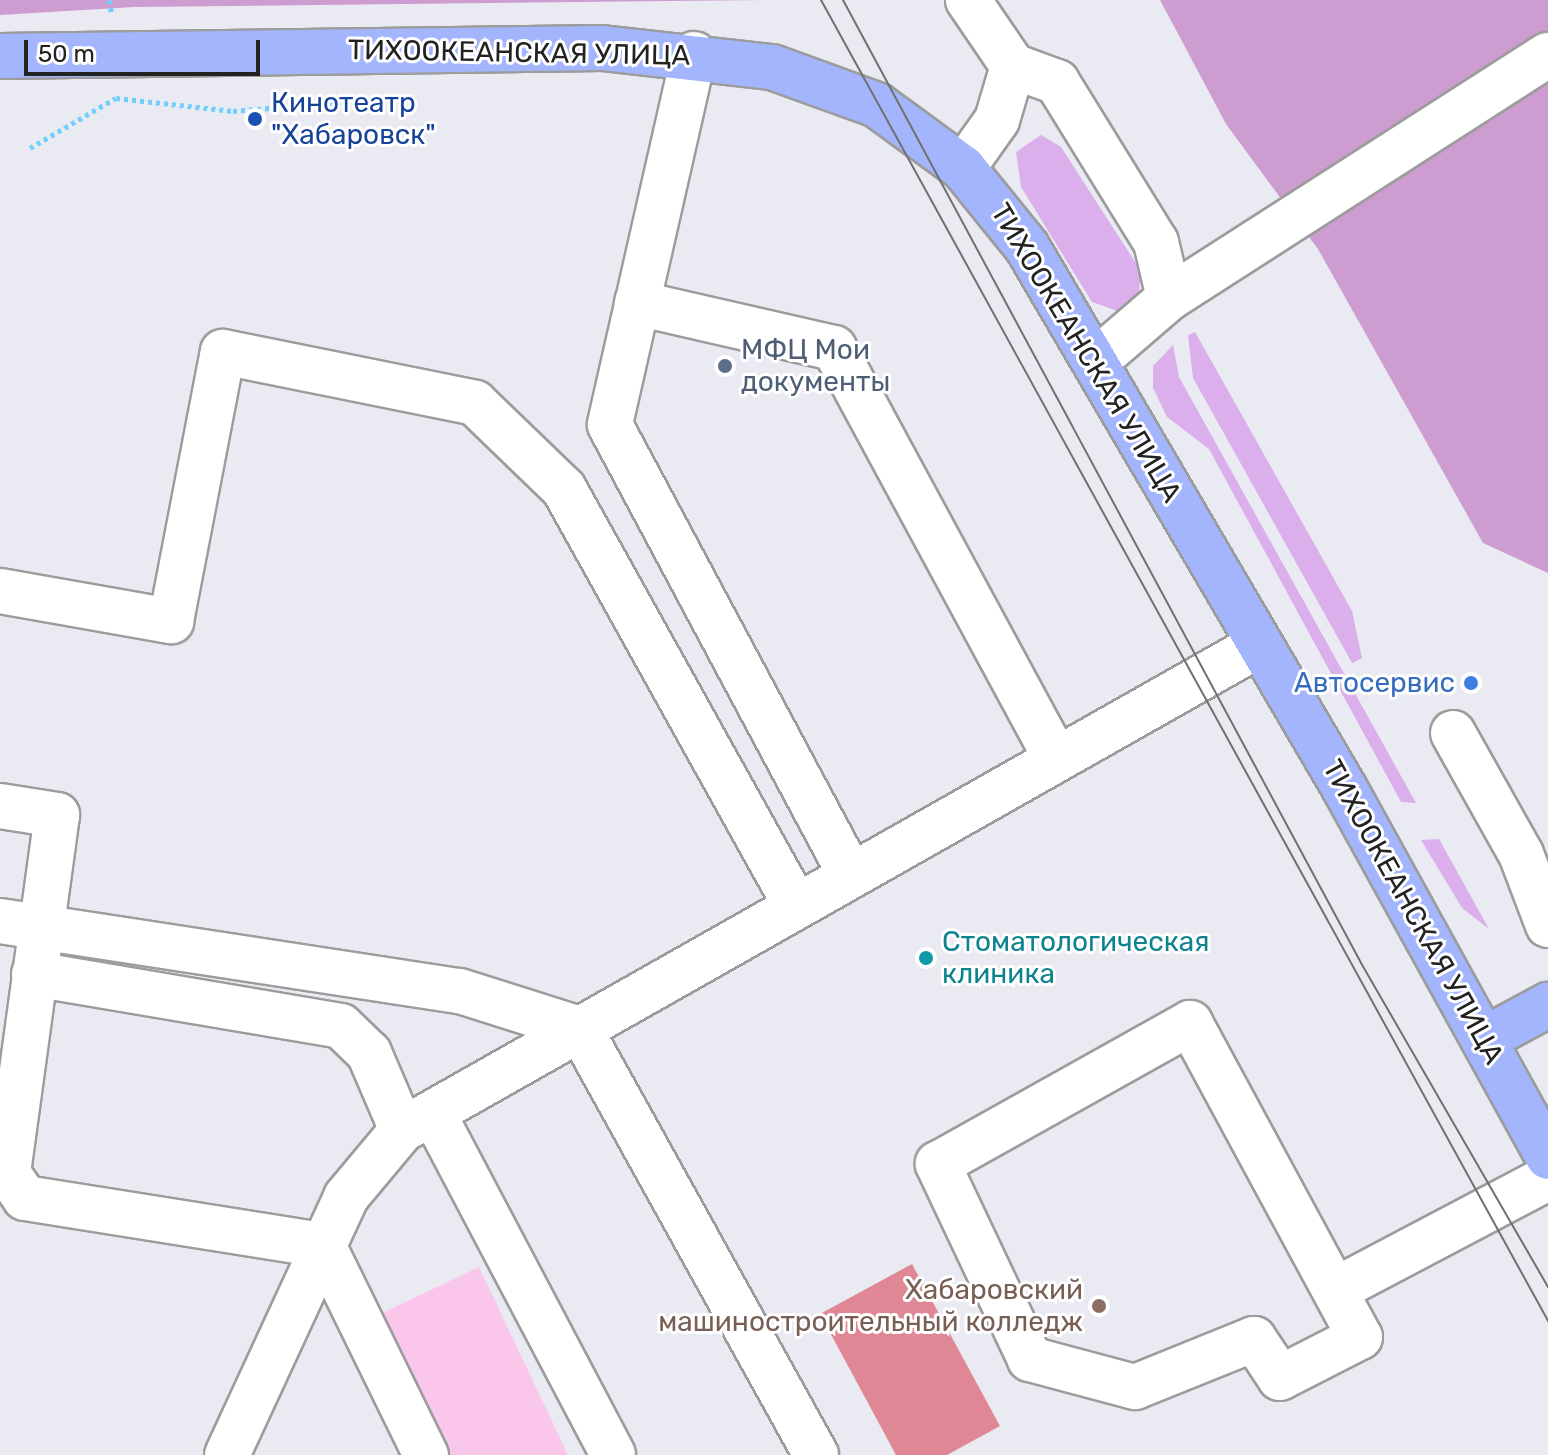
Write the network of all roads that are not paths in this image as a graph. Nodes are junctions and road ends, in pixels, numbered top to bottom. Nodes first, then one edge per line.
1 (968, 0) edge
2 (694, 54) junction
3 (1548, 55) edge
4 (0, 56) edge
5 (1013, 66) junction
6 (963, 168) junction
7 (1169, 298) junction
8 (637, 303) junction
9 (1097, 360) junction
10 (0, 591) edge
11 (1257, 646) junction
12 (1453, 733) dead end
13 (1056, 759) junction
14 (0, 806) edge
15 (849, 872) junction
16 (795, 904) junction
17 (20, 924) edge
18 (1548, 925) edge
19 (34, 974) junction
20 (1548, 1005) edge
21 (580, 1029) junction
22 (1485, 1039) junction
23 (418, 1122) junction
24 (1548, 1157) edge
25 (1548, 1178) edge
26 (323, 1245) junction
27 (1339, 1288) junction
28 (227, 1455) edge
29 (426, 1455) edge
30 (613, 1455) edge
31 (816, 1455) edge

1 - 5 street
2 - 4 main road, ТИХООКЕАНСКАЯ УЛИЦА
2 - 6 main road, ТИХООКЕАНСКАЯ УЛИЦА
2 - 8 street
3 - 7 street
5 - 6 street
5 - 7 street
6 - 9 main road, ТИХООКЕАНСКАЯ УЛИЦА
7 - 9 street
8 - 13 street
8 - 15 street
9 - 11 main road, ТИХООКЕАНСКАЯ УЛИЦА
10 - 16 street
11 - 13 street
11 - 22 main road, ТИХООКЕАНСКАЯ УЛИЦА
12 - 18 street
13 - 15 street
14 - 17 street
15 - 16 street
16 - 21 street
17 - 19 street
17 - 21 street
19 - 23 street
19 - 26 street
20 - 22 main road
21 - 23 street
21 - 31 street
22 - 24 main road, ТИХООКЕАНСКАЯ УЛИЦА
23 - 26 street
23 - 30 street
25 - 27 street
26 - 28 street
26 - 29 street
27 - 27 street

